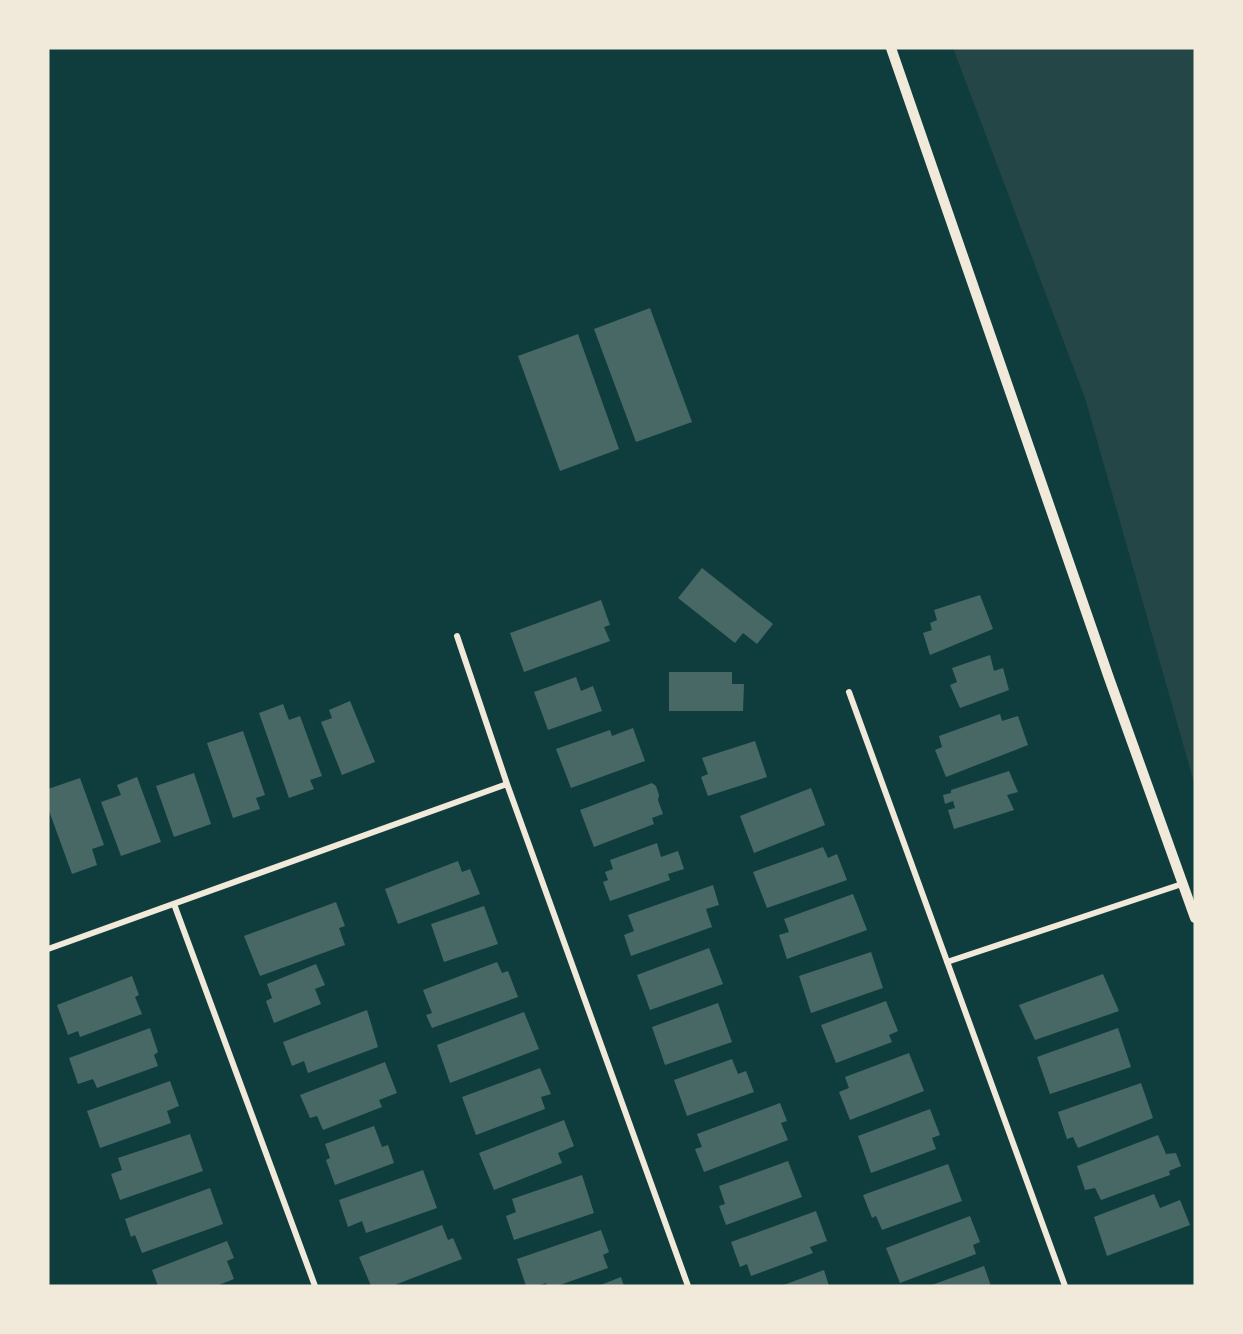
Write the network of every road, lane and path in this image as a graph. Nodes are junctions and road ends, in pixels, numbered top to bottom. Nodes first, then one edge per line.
1 (891, 48) edge
2 (457, 636) dead end
3 (849, 692) dead end
4 (507, 784) junction
5 (1182, 884) junction
6 (174, 904) junction
7 (1195, 918) edge
8 (48, 949) edge
9 (947, 962) junction
10 (315, 1286) edge
11 (688, 1286) edge
12 (1065, 1286) edge

1 - 5 street
2 - 4 street
3 - 9 street
4 - 6 street
4 - 11 street
5 - 7 street
5 - 9 street
6 - 8 street
6 - 10 street
9 - 12 street

